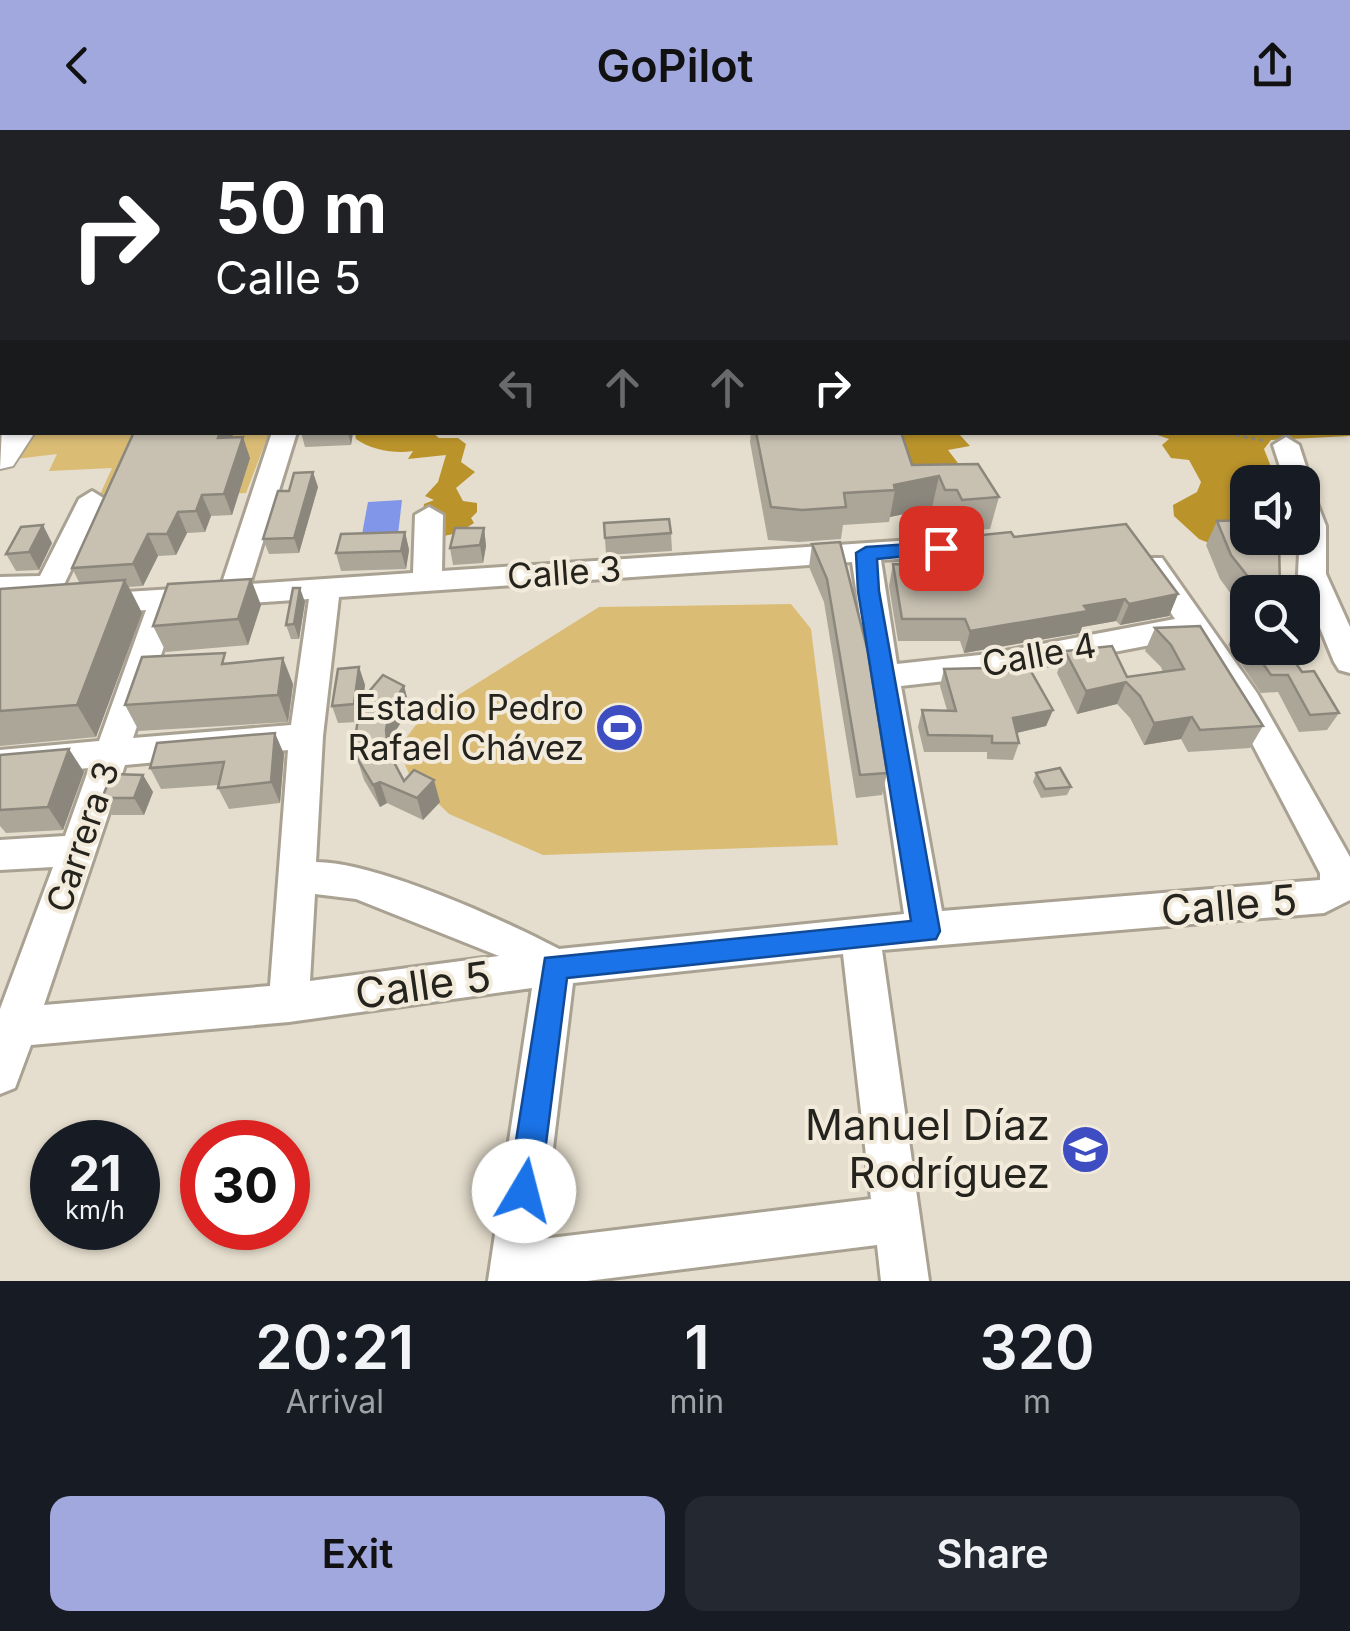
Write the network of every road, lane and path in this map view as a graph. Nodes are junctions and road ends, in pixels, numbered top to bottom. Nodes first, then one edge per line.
1 (15, 435) edge
2 (284, 435) edge
3 (1234, 435) edge
4 (1286, 446) joint
5 (0, 458) edge
6 (1292, 465) edge
7 (92, 499) dead end
8 (429, 514) dead end
9 (1136, 542) edge
10 (997, 543) edge
11 (866, 553) junction
12 (1312, 555) edge
13 (1312, 574) junction
14 (427, 582) junction
15 (0, 587) edge
16 (325, 588) junction
17 (43, 596) junction
18 (232, 596) junction
19 (164, 600) junction
20 (1350, 603) edge
21 (0, 610) edge
22 (1194, 626) junction
23 (1350, 662) edge
24 (883, 677) junction
25 (306, 736) junction
26 (112, 754) junction
27 (0, 763) edge
28 (78, 850) junction
29 (0, 855) edge
30 (297, 878) junction
31 (926, 931) junction
32 (860, 936) junction
33 (555, 967) junction
34 (289, 1003) junction
35 (8, 1027) edge
36 (0, 1073) edge
37 (897, 1219) junction
38 (513, 1273) edge
39 (905, 1281) edge

1 - 5 highway
2 - 18 street
3 - 4 path
4 - 6 street
7 - 17 street
8 - 14 street
9 - 22 street
10 - 11 street, Calle 3
11 - 14 street, Calle 3
11 - 24 street
12 - 13 street
13 - 20 street
13 - 23 street
14 - 16 street, Calle 3
15 - 17 street
16 - 18 street, Calle 3
16 - 25 street
17 - 19 street, Calle 3
17 - 21 street, Calle 3
18 - 19 street, Calle 3
19 - 26 street, Carrera 3
22 - 24 street, Calle 4
22 - 31 street, Calle 5
24 - 31 street
25 - 26 street
25 - 30 street
26 - 27 street
26 - 28 street, Carrera 3
28 - 29 street
28 - 35 street, Carrera 3
30 - 33 street
30 - 34 street
31 - 32 street, Calle 5
32 - 33 street, Calle 5
32 - 37 street
33 - 34 street, Calle 5
33 - 38 street
34 - 35 street, Calle 5
35 - 36 street, Carrera 3
37 - 38 street
37 - 39 street

